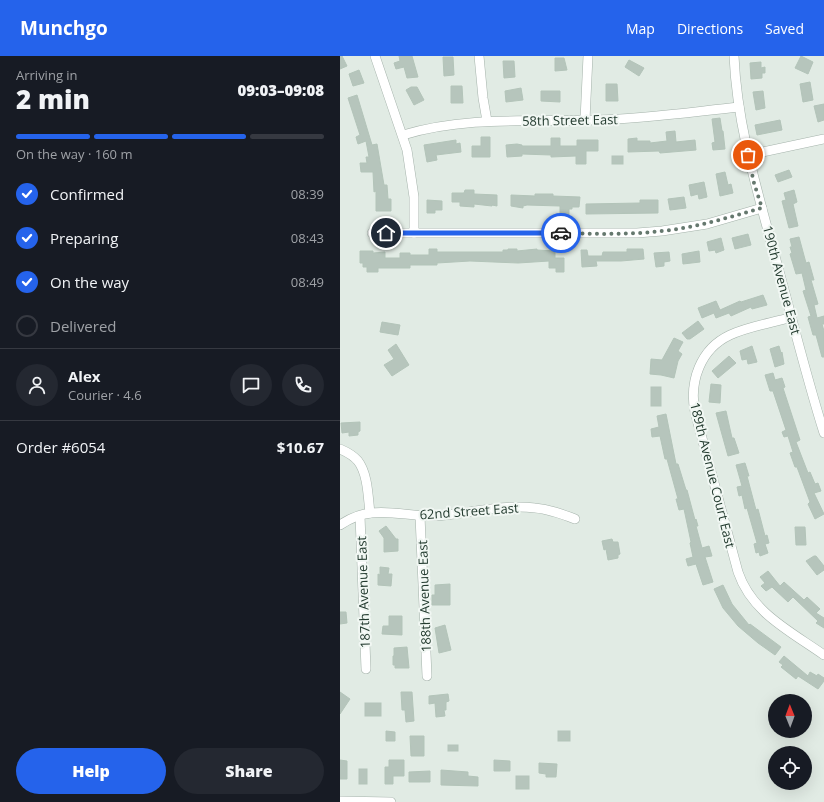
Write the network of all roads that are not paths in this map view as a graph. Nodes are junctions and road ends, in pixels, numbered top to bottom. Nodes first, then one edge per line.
1 (375, 56) edge
2 (479, 56) edge
3 (588, 56) edge
4 (734, 56) edge
5 (739, 107) junction
6 (585, 120) junction
7 (487, 122) junction
8 (403, 135) junction
9 (824, 139) edge
10 (748, 155) junction
11 (762, 208) junction
12 (372, 233) dead end
13 (414, 233) junction
14 (792, 317) junction
15 (824, 433) edge
16 (340, 449) edge
17 (370, 513) junction
18 (360, 516) junction
19 (420, 516) junction
20 (575, 519) dead end
21 (340, 525) edge
22 (824, 655) edge
23 (366, 669) dead end
24 (427, 676) dead end
25 (340, 801) edge
26 (391, 802) edge

1 - 8 street
2 - 7 street
3 - 6 street
4 - 5 street, 190th Avenue East
5 - 6 street, 58th Street East
5 - 10 street, 190th Avenue East
6 - 7 street, 58th Street East
7 - 8 street, 58th Street East
8 - 13 street
9 - 10 street
10 - 11 street, 190th Avenue East
11 - 13 street
11 - 14 street, 190th Avenue East
12 - 13 street
14 - 15 street, 190th Avenue East
14 - 22 street, 189th Avenue Court East
16 - 17 street
17 - 18 street, 62nd Street East
17 - 19 street, 62nd Street East
18 - 21 street, 62nd Street East
18 - 23 street, 187th Avenue East
19 - 20 street, 62nd Street East
19 - 24 street, 188th Avenue East
25 - 26 street

